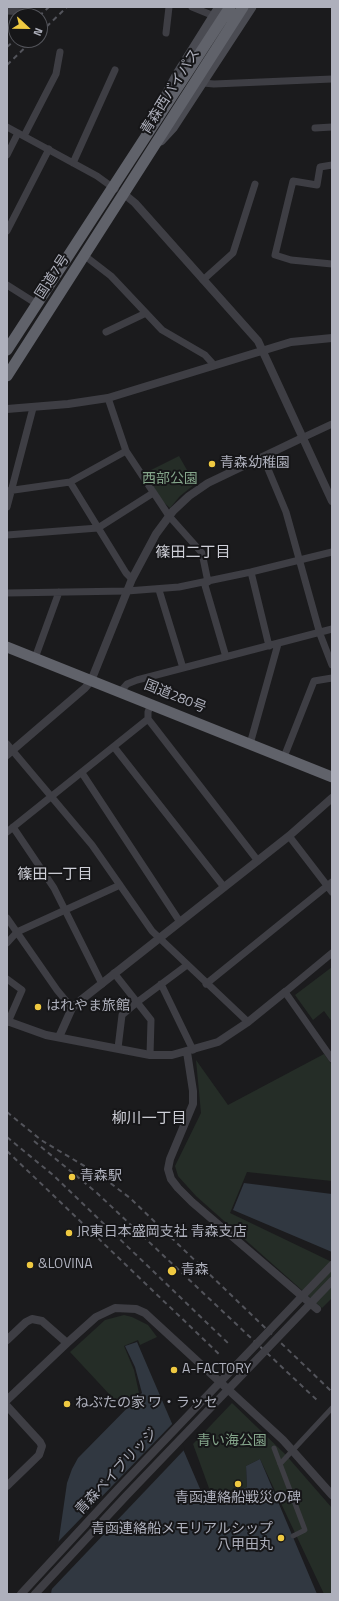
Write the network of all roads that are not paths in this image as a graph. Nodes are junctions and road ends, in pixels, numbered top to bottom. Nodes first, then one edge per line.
1 (169, 7) edge
2 (192, 7) edge
3 (219, 7) edge
4 (230, 7) edge
5 (243, 7) edge
6 (252, 7) edge
7 (214, 16) junction
8 (166, 34) dead end
9 (60, 52) dead end
10 (197, 67) junction
11 (115, 70) dead end
12 (332, 79) edge
13 (203, 83) junction
14 (332, 126) edge
15 (7, 128) edge
16 (315, 128) dead end
17 (21, 135) junction
18 (49, 149) junction
19 (151, 153) junction
20 (7, 155) edge
21 (73, 163) junction
22 (332, 165) edge
23 (255, 184) dead end
24 (112, 188) junction
25 (124, 194) junction
26 (8, 228) edge
27 (84, 256) junction
28 (332, 264) edge
29 (203, 280) junction
30 (7, 285) edge
31 (37, 304) junction
32 (146, 314) junction
33 (106, 332) dead end
34 (332, 338) edge
35 (7, 350) edge
36 (263, 351) junction
37 (214, 365) junction
38 (7, 376) edge
39 (108, 398) junction
40 (33, 408) junction
41 (7, 409) edge
42 (332, 424) edge
43 (302, 438) junction
44 (126, 451) junction
45 (263, 457) junction
46 (70, 482) junction
47 (9, 491) edge
48 (153, 493) junction
49 (332, 501) edge
50 (7, 507) edge
51 (169, 516) junction
52 (98, 528) junction
53 (7, 535) edge
54 (332, 552) edge
55 (298, 561) junction
56 (251, 572) junction
57 (132, 579) junction
58 (206, 582) junction
59 (159, 590) junction
60 (127, 591) junction
61 (59, 592) junction
62 (7, 593) edge
63 (332, 629) edge
64 (320, 634) junction
65 (278, 644) junction
66 (269, 646) junction
67 (7, 647) edge
68 (226, 657) junction
69 (35, 658) junction
70 (332, 665) edge
71 (183, 668) junction
72 (332, 678) edge
73 (91, 681) junction
74 (120, 692) junction
75 (152, 704) junction
76 (148, 719) junction
77 (7, 744) edge
78 (250, 744) junction
79 (114, 747) junction
80 (10, 753) edge
81 (284, 757) junction
82 (82, 773) junction
83 (332, 777) edge
84 (51, 798) junction
85 (332, 798) edge
86 (14, 827) junction
87 (7, 832) edge
88 (289, 836) junction
89 (258, 861) junction
90 (330, 884) edge
91 (120, 885) junction
92 (224, 887) junction
93 (332, 892) edge
94 (65, 911) junction
95 (7, 918) edge
96 (180, 922) junction
97 (17, 932) junction
98 (159, 938) junction
99 (7, 943) edge
100 (332, 953) edge
101 (187, 965) junction
102 (114, 973) junction
103 (7, 979) edge
104 (102, 984) junction
105 (161, 984) junction
106 (206, 984) junction
107 (285, 992) junction
108 (136, 1003) junction
109 (72, 1008) junction
110 (8, 1022) edge
111 (248, 1022) junction
112 (59, 1037) junction
113 (118, 1048) junction
114 (190, 1051) junction
115 (150, 1055) junction
116 (332, 1059) edge
117 (332, 1265) edge
118 (332, 1281) edge
119 (317, 1309) dead end
120 (7, 1340) edge
121 (67, 1343) junction
122 (7, 1400) edge
123 (7, 1406) edge
124 (332, 1408) edge
125 (274, 1448) dead end
126 (280, 1464) junction
127 (7, 1486) edge
128 (332, 1495) edge
129 (292, 1536) dead end
130 (21, 1594) edge
131 (35, 1594) edge

1 - 8 street
2 - 7 street
3 - 7 main road
4 - 10 highway, 青森西バイパス
5 - 10 highway, 青森西バイパス
6 - 13 main road
7 - 24 main road
9 - 17 street
10 - 19 highway, 青森西バイパス
10 - 24 highway, 青森西バイパス
11 - 21 street
12 - 13 street
13 - 19 main road
14 - 16 street
15 - 17 street
17 - 18 street
17 - 20 street
18 - 21 street
18 - 26 street
19 - 25 highway, 青森西バイパス
21 - 24 street
22 - 28 street
23 - 29 street
24 - 25 street
24 - 31 highway, 国道7号
25 - 27 highway, 国道7号
25 - 29 street
27 - 32 street
27 - 38 highway, 国道7号
29 - 36 street
30 - 31 street
31 - 35 highway, 国道7号
32 - 33 street
32 - 37 street
34 - 36 street
36 - 37 street
36 - 43 street
37 - 39 street
39 - 40 street
39 - 44 street
40 - 41 street
40 - 47 street
42 - 43 street
43 - 45 street
43 - 49 street
44 - 46 street
44 - 48 street
45 - 51 street
45 - 55 street
46 - 47 street
46 - 52 street
47 - 50 street
48 - 51 street
48 - 52 street
51 - 57 street
51 - 58 street
52 - 53 street
52 - 57 street
54 - 55 street
55 - 56 street
55 - 64 street
56 - 58 street
56 - 66 street
57 - 60 street
58 - 59 street
58 - 68 street
59 - 60 street
59 - 71 street
60 - 61 street
60 - 73 street
61 - 62 street
61 - 69 street
63 - 64 street
64 - 65 street
64 - 70 street
65 - 66 street
65 - 78 street
66 - 68 street
67 - 69 highway, 国道280号
68 - 71 street
69 - 73 highway, 国道280号
71 - 74 street
72 - 81 street
73 - 74 highway, 国道280号
73 - 80 street
74 - 75 highway, 国道280号
75 - 76 street
75 - 78 highway, 国道280号
76 - 79 street
76 - 89 street
77 - 80 street
78 - 81 highway, 国道280号
79 - 82 street
79 - 92 street
80 - 84 street
81 - 83 highway, 国道280号
82 - 84 street
82 - 96 street
84 - 86 street
84 - 91 street
85 - 88 street
86 - 87 street
86 - 94 street
88 - 89 street
88 - 90 street
89 - 92 street
90 - 93 street
90 - 106 street
91 - 94 street
91 - 98 street
92 - 96 street
94 - 97 street
94 - 104 street
95 - 97 street
96 - 98 street
97 - 99 street
97 - 109 street
98 - 101 street
98 - 102 street
100 - 107 street
101 - 105 street
101 - 106 street
102 - 104 street
102 - 108 street
103 - 110 street
104 - 109 street
105 - 108 street
105 - 114 street
106 - 111 street
107 - 111 street
107 - 116 street
108 - 113 street
108 - 115 street
109 - 112 street
110 - 112 street
111 - 114 street
112 - 113 street
113 - 115 street
114 - 115 street
114 - 119 street
117 - 130 street, 青森ベイブリッジ, bridge
118 - 131 street, 青森ベイブリッジ, bridge
120 - 121 street
121 - 122 street
121 - 128 street
123 - 127 street
124 - 126 street, bridge
125 - 126 street
126 - 129 street

